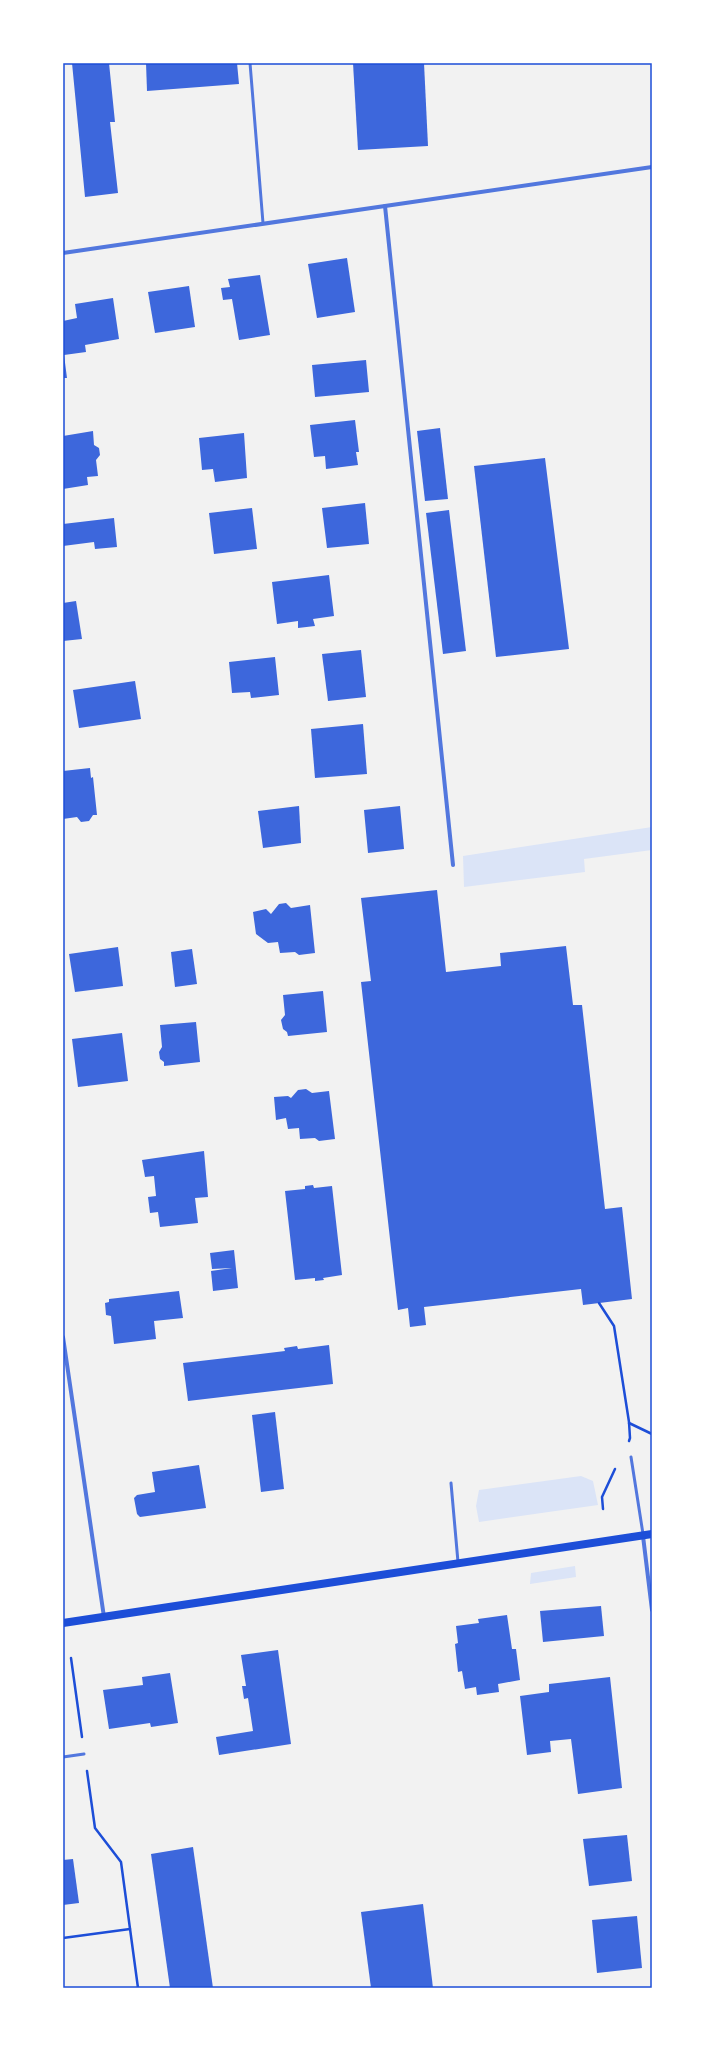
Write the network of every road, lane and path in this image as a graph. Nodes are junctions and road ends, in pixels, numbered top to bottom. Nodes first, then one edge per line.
1 (250, 63) edge
2 (652, 167) edge
3 (385, 206) junction
4 (263, 223) junction
5 (63, 253) edge
6 (453, 865) dead end
7 (599, 1303) dead end
8 (63, 1337) edge
9 (623, 1394) dead end
10 (629, 1422) dead end
11 (652, 1434) edge
12 (631, 1457) dead end
13 (451, 1483) dead end
14 (602, 1497) dead end
15 (603, 1509) dead end
16 (652, 1534) edge
17 (643, 1536) junction
18 (458, 1564) junction
19 (652, 1610) edge
20 (104, 1617) junction
21 (63, 1623) edge
22 (71, 1658) dead end
23 (84, 1754) junction
24 (63, 1757) edge
25 (130, 1929) junction
26 (63, 1938) edge
27 (138, 1988) edge

1 - 4 lane
2 - 3 street
3 - 4 street
3 - 6 street
4 - 5 street
7 - 9 path
8 - 20 street
10 - 11 path
12 - 17 lane
13 - 18 lane
14 - 15 path
16 - 17 main road
17 - 18 main road
17 - 19 street
18 - 20 main road
20 - 21 main road
22 - 23 path
23 - 24 lane
23 - 25 path
25 - 26 path
25 - 27 path

